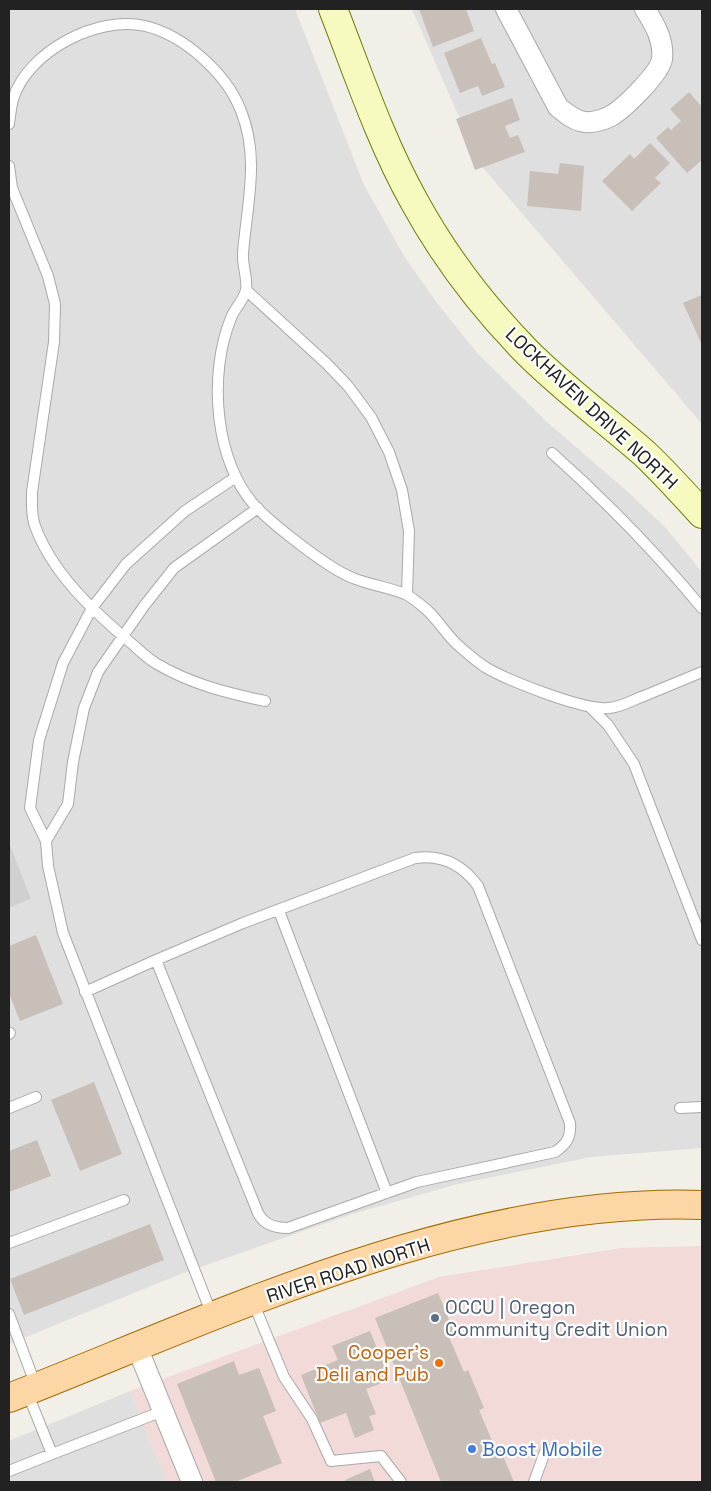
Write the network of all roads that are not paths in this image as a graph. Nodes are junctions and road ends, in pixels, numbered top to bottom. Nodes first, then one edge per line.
1 (333, 9) edge
2 (506, 9) edge
3 (645, 9) edge
4 (11, 98) edge
5 (9, 124) edge
6 (9, 166) edge
7 (14, 209) edge
8 (246, 290) junction
9 (552, 453) dead end
10 (236, 478) junction
11 (258, 508) junction
12 (702, 514) edge
13 (407, 595) junction
14 (92, 608) junction
15 (702, 608) edge
16 (123, 636) junction
17 (702, 672) edge
18 (264, 701) dead end
19 (590, 707) junction
20 (46, 841) junction
21 (279, 910) junction
22 (702, 940) edge
23 (156, 960) junction
24 (85, 992) junction
25 (36, 1097) dead end
26 (702, 1106) edge
27 (9, 1108) edge
28 (680, 1108) dead end
29 (387, 1193) junction
30 (124, 1200) dead end
31 (702, 1205) edge
32 (9, 1243) edge
33 (253, 1301) junction
34 (9, 1314) edge
35 (212, 1316) junction
36 (137, 1347) junction
37 (24, 1392) edge
38 (163, 1412) junction
39 (546, 1449) dead end
40 (52, 1454) junction
41 (9, 1472) edge
42 (192, 1482) edge
43 (401, 1482) edge
44 (534, 1482) edge

1 - 12 street, LOCKHAVEN DRIVE NORTH
2 - 3 street
4 - 5 lane
4 - 8 lane
6 - 7 lane
7 - 14 lane
8 - 10 lane
8 - 13 lane
9 - 15 lane
10 - 11 lane
10 - 14 lane
11 - 13 lane
11 - 16 lane
13 - 19 lane
14 - 16 lane
14 - 20 lane
16 - 18 lane
16 - 20 lane
17 - 19 lane
19 - 22 lane
20 - 24 lane
21 - 23 lane
21 - 29 lane
21 - 29 lane
23 - 24 lane
23 - 29 lane
24 - 35 lane
25 - 27 lane
26 - 28 lane
30 - 32 lane
31 - 33 main road, RIVER ROAD NORTH
33 - 35 main road, RIVER ROAD NORTH
33 - 43 lane
34 - 37 lane
35 - 36 main road, RIVER ROAD NORTH
36 - 37 main road, RIVER ROAD NORTH
36 - 38 street
37 - 40 lane
38 - 40 lane
38 - 42 street
39 - 44 lane
40 - 41 lane

